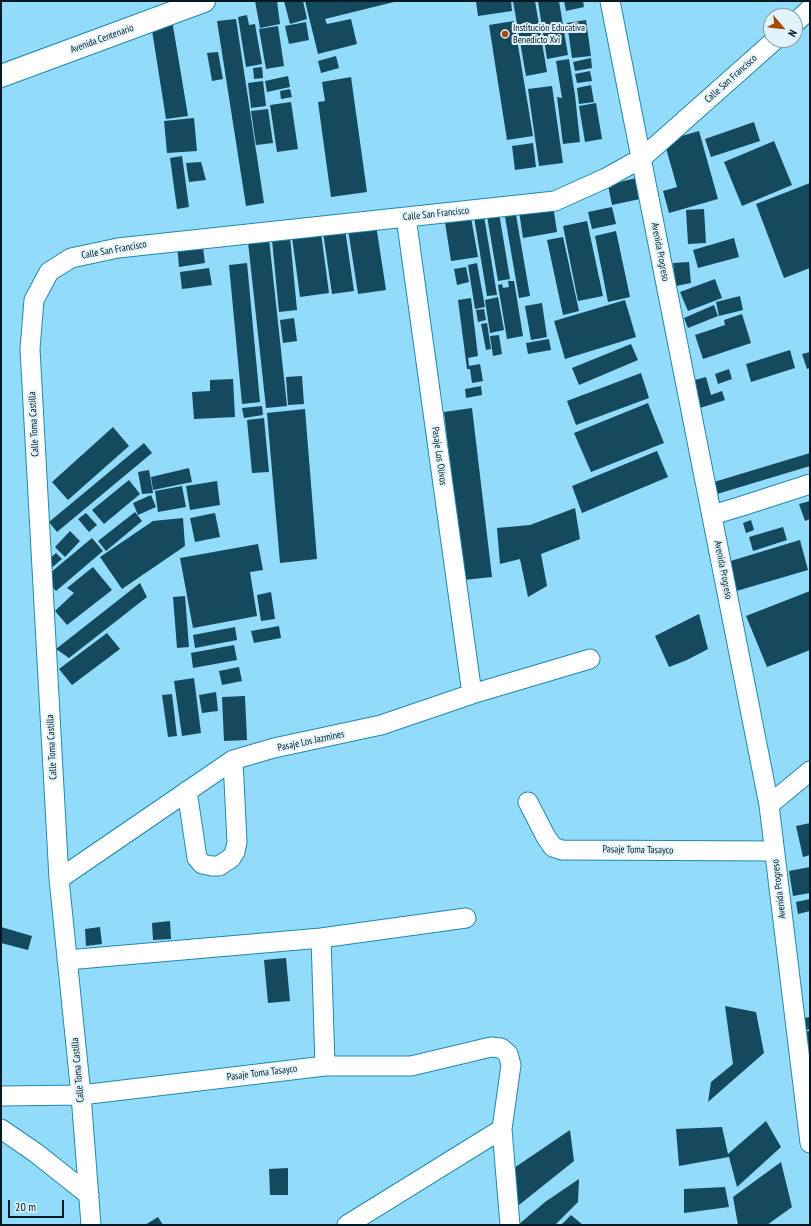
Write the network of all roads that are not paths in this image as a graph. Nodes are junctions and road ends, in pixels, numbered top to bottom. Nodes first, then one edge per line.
1 (204, 1) edge
2 (610, 1) edge
3 (766, 48) edge
4 (1, 76) edge
5 (642, 158) junction
6 (406, 217) junction
7 (49, 272) joint
8 (810, 484) edge
9 (712, 515) junction
10 (590, 659) dead end
11 (472, 694) junction
12 (233, 760) junction
13 (810, 771) edge
14 (187, 791) junction
15 (528, 802) dead end
16 (769, 805) junction
17 (774, 852) junction
18 (59, 879) junction
19 (466, 918) dead end
20 (321, 938) junction
21 (67, 960) junction
22 (325, 1066) junction
23 (81, 1095) junction
24 (1, 1096) edge
25 (1, 1129) edge
26 (502, 1129) junction
27 (810, 1144) edge
28 (89, 1195) junction
29 (91, 1225) edge
30 (347, 1225) edge
31 (510, 1225) edge

1 - 4 main road, Avenida Centenario
2 - 5 street, Avenida Progreso
3 - 5 street, Calle San Francisco
5 - 6 street, Calle San Francisco
5 - 9 street, Avenida Progreso
6 - 7 street, Calle San Francisco
6 - 11 street, Pasaje Los Olivos
7 - 18 street, Calle Toma Castilla
8 - 9 street
9 - 16 street, Avenida Progreso
10 - 11 street, Pasaje Los Jazmines
11 - 12 street, Pasaje Los Jazmines
12 - 14 street, Pasaje Los Jazmines
12 - 14 street
13 - 16 street
14 - 18 street, Pasaje Los Jazmines
15 - 17 street, Pasaje Toma Tasayco
16 - 17 street, Avenida Progreso
17 - 27 street, Avenida Progreso
18 - 21 street, Calle Toma Castilla
19 - 20 street
20 - 21 street
20 - 22 street
21 - 23 street, Calle Toma Castilla
22 - 23 street, Pasaje Toma Tasayco
22 - 26 street, Pasaje Toma Tasayco
23 - 24 street, Pasaje Toma Tasayco
23 - 28 street, Calle Toma Castilla
25 - 28 street
26 - 30 street
26 - 31 street
28 - 29 street, Calle Toma Castilla

